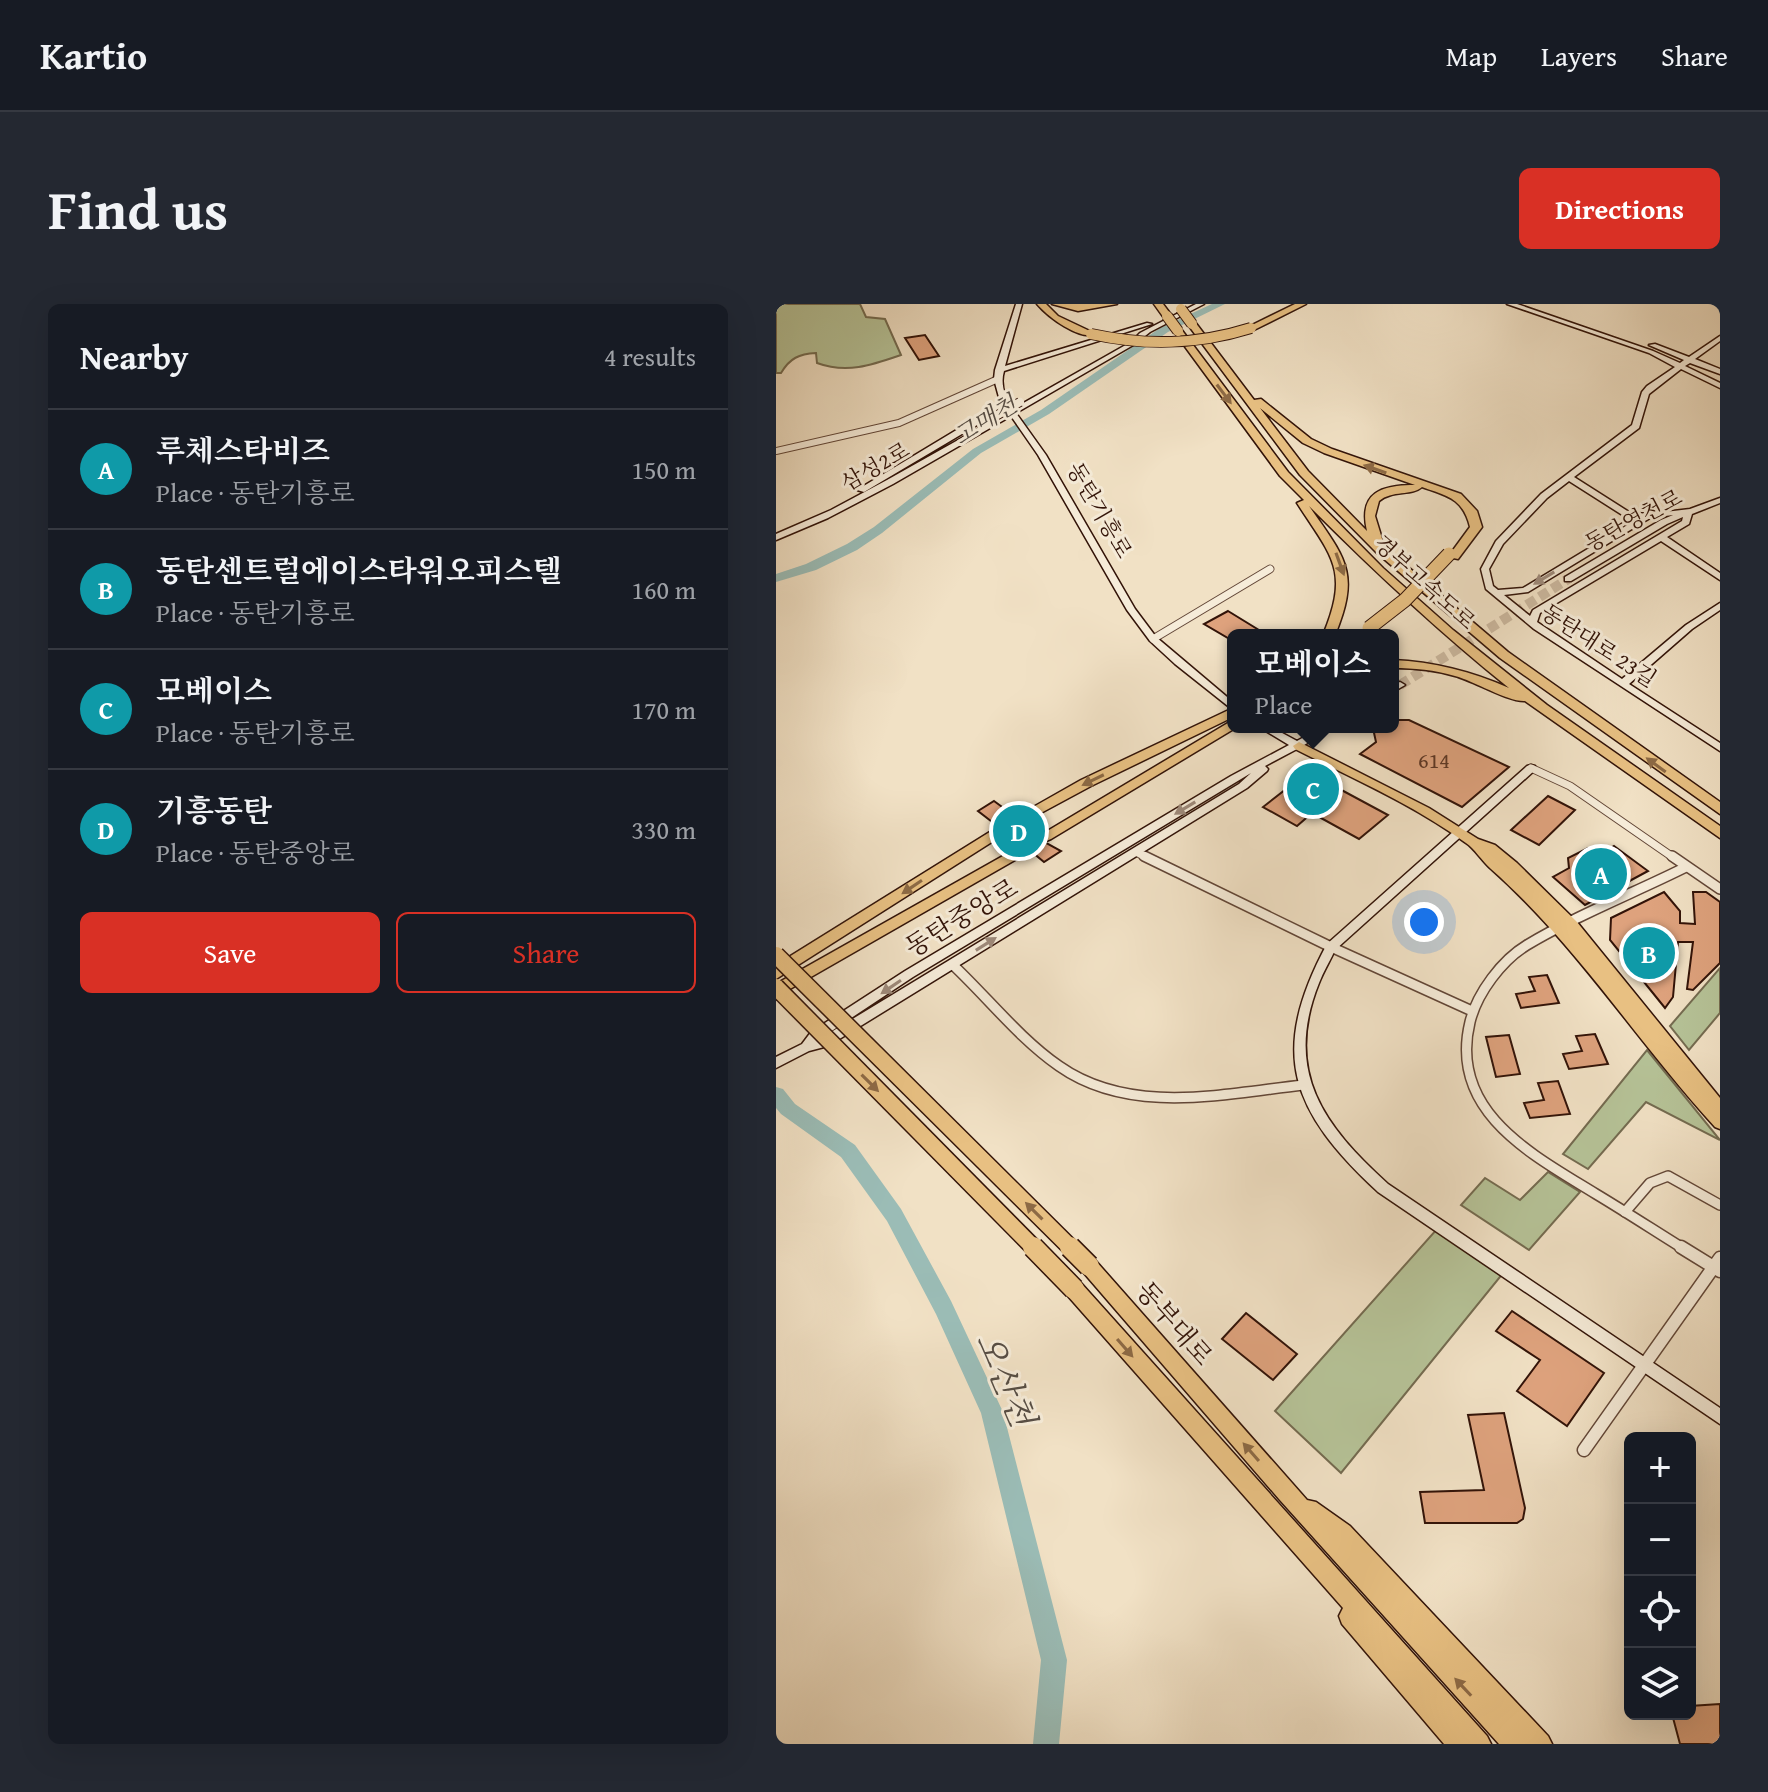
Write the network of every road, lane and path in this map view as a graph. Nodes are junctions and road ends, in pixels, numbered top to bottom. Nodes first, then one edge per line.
1 (1019, 304) edge
2 (1041, 304) edge
3 (1056, 304) edge
4 (1113, 304) edge
5 (1158, 304) edge
6 (1201, 304) edge
7 (1302, 304) edge
8 (1510, 304) edge
9 (1532, 304) edge
10 (1180, 306) edge
11 (1170, 317) junction
12 (1148, 331) junction
13 (1117, 333) junction
14 (1720, 338) edge
15 (1128, 341) junction
16 (1003, 357) junction
17 (1692, 358) junction
18 (1028, 361) junction
19 (1682, 365) junction
20 (1720, 372) edge
21 (998, 374) junction
22 (1236, 383) junction
23 (1720, 386) edge
24 (1004, 401) junction
25 (1014, 415) junction
26 (776, 451) edge
27 (1284, 474) junction
28 (1568, 477) junction
29 (1720, 500) edge
30 (1689, 511) junction
31 (1627, 514) junction
32 (825, 516) junction
33 (1648, 516) junction
34 (1632, 526) junction
35 (776, 537) edge
36 (1662, 538) junction
37 (1381, 551) junction
38 (1452, 556) junction
39 (1270, 569) dead end
40 (1720, 577) edge
41 (1568, 579) tunnel mouth
42 (1495, 593) junction
43 (1720, 606) edge
44 (1532, 623) junction
45 (1331, 629) edge
46 (1371, 629) edge
47 (1374, 629) edge
48 (1153, 639) junction
49 (1399, 664) edge
50 (1625, 682) junction
51 (1227, 705) edge
52 (1542, 708) junction
53 (1223, 726) edge
54 (1275, 733) edge
55 (1320, 733) edge
56 (1299, 746) junction
57 (1720, 748) edge
58 (1278, 757) junction
59 (1531, 768) joint
60 (1720, 809) edge
61 (1021, 818) tunnel mouth
62 (1001, 830) tunnel mouth
63 (1458, 832) junction
64 (1720, 833) edge
65 (1046, 836) tunnel mouth
66 (1024, 849) tunnel mouth
67 (1136, 852) junction
68 (1686, 867) junction
69 (1720, 889) edge
70 (1567, 927) junction
71 (1331, 947) junction
72 (776, 955) edge
73 (953, 965) junction
74 (776, 973) edge
75 (776, 989) edge
76 (1472, 1011) junction
77 (820, 1039) junction
78 (776, 1063) edge
79 (1303, 1085) junction
80 (1720, 1109) edge
81 (1720, 1123) edge
82 (1720, 1205) edge
83 (1625, 1212) junction
84 (1718, 1266) edge
85 (1643, 1365) junction
86 (1720, 1417) edge
87 (1584, 1450) dead end
88 (1231, 1468) junction
89 (1286, 1492) junction
90 (1459, 1744) edge
91 (1479, 1744) edge
92 (1515, 1744) edge
93 (1540, 1744) edge

1 - 16 street
2 - 7 highway, bridge
3 - 4 highway
5 - 11 highway, 경부고속도로
6 - 11 street
8 - 19 street
9 - 17 street
10 - 22 highway, 경부고속도로, bridge
11 - 12 street
11 - 13 street
11 -> 27 highway, 경부고속도로, bridge
12 - 15 street
12 - 25 street
13 - 15 street
13 - 18 street
14 - 17 street
15 - 32 street, 삼성2로, bridge
16 - 18 street
16 - 21 street
17 - 19 street
17 - 20 street
18 - 21 street
19 - 23 street
19 - 28 street
21 - 24 street, 동탄기흥로
21 - 26 street
22 - 37 highway, 경부고속도로
38 -> 22 highway
24 - 25 street, 동탄기흥로
24 - 32 street
25 - 32 street
25 - 48 street, 동탄기흥로
27 -> 45 highway
27 - 52 highway, 경부고속도로
28 - 31 street
28 - 42 street
29 - 30 street, 동탄영천로
30 - 33 street
30 - 36 street
30 - 41 street, 동탄영천로
31 - 33 street
31 - 34 street
32 - 35 street, 삼성2로
33 - 34 street
34 -> 42 street
36 - 40 street
36 - 44 street
37 - 38 highway
60 -> 37 highway, 경부고속도로
38 - 46 highway, bridge
38 - 47 highway, bridge
39 - 48 street
42 - 44 street, 동탄대로 23길
43 - 50 street
44 - 50 street, 동탄대로 23길
48 - 51 street, 동탄기흥로
49 - 52 highway
50 - 57 street, 동탄대로 23길
52 - 64 highway, 경부고속도로
53 -> 61 highway
53 - 65 highway
54 - 56 street
55 - 56 street
56 - 58 street, 동탄중앙로
56 - 63 main road
58 - 67 street
58 -> 77 street, 동탄중앙로
59 - 63 street
59 - 68 street
62 -> 74 highway, bridge
63 - 70 main road
63 - 71 street
66 - 75 highway, bridge
67 - 71 street
73 -> 67 street
68 - 69 street
68 - 70 street
70 - 76 street
70 - 80 main road
70 - 81 main road
71 - 76 street
71 - 79 street
89 -> 72 highway, 동부대로, bridge
73 - 77 street
73 - 79 street
75 -> 88 highway, 동부대로, bridge
76 - 83 street
77 - 78 street
79 - 85 street
82 - 83 street
83 - 84 street
84 - 85 street
85 - 86 street
85 - 87 street
88 - 90 highway
88 - 91 highway, 동부대로
92 -> 89 highway, 동부대로
89 - 93 highway

